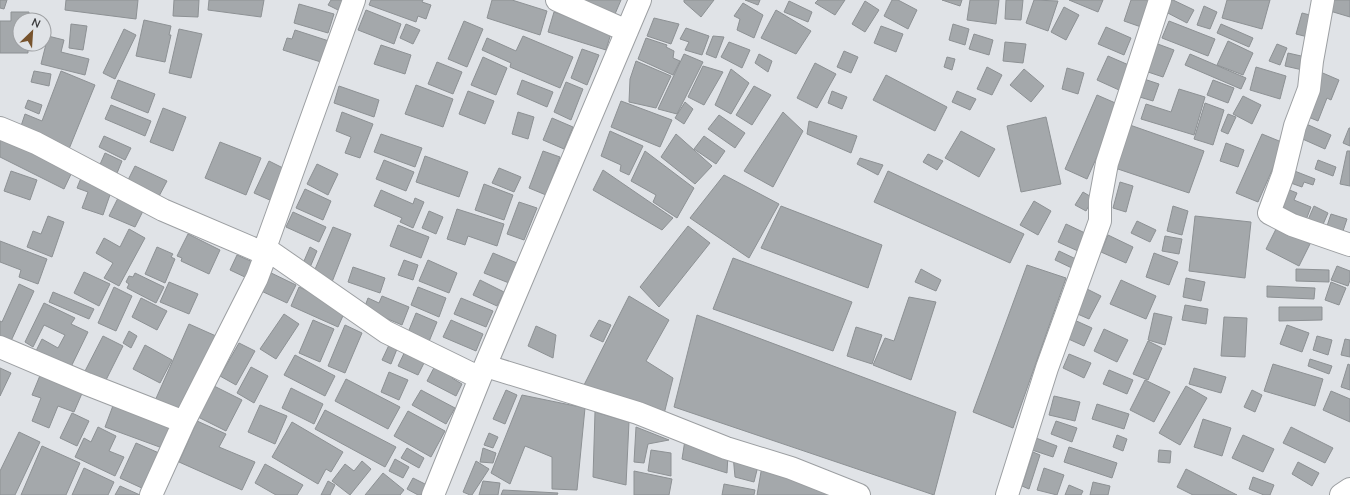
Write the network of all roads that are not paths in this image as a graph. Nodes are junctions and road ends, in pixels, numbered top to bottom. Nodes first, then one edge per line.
1 (354, 0) edge
2 (557, 0) edge
3 (640, 0) edge
4 (1160, 0) edge
5 (1323, 0) edge
6 (627, 31) junction
7 (0, 128) edge
8 (1350, 245) edge
9 (266, 251) junction
10 (0, 347) edge
11 (483, 372) junction
12 (184, 422) junction
13 (1350, 489) edge
14 (151, 495) edge
15 (433, 495) edge
16 (859, 495) edge
17 (1007, 495) edge
18 (1341, 495) edge

1 - 9 street
2 - 6 street
3 - 6 street
4 - 17 street
5 - 8 street
6 - 11 street
7 - 9 street
9 - 11 street
9 - 12 street
10 - 12 street
11 - 15 street
11 - 16 street
12 - 14 street
13 - 18 street

